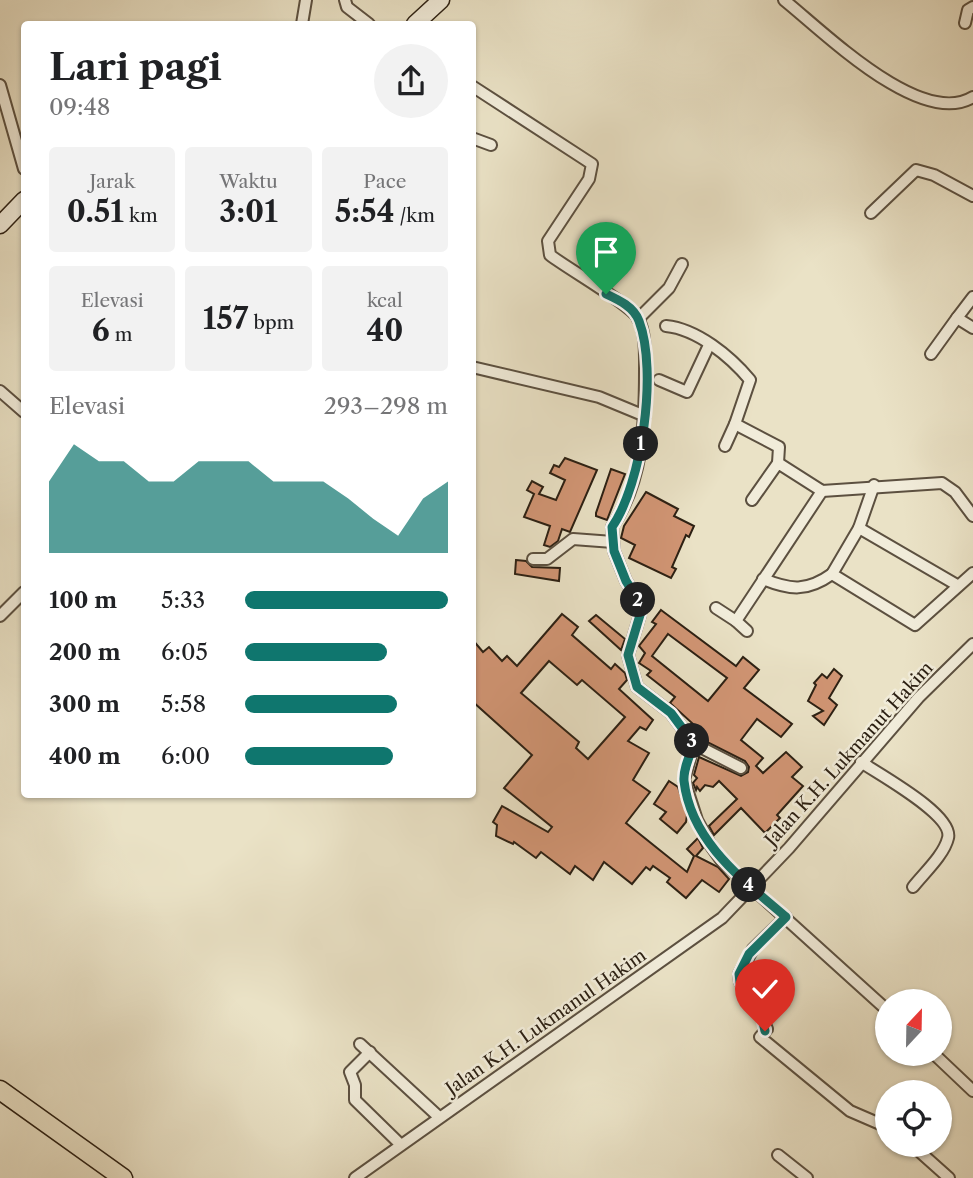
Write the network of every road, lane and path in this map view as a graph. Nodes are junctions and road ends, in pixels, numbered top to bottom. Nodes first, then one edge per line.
1 (306, 0) edge
2 (345, 0) edge
3 (441, 0) edge
4 (785, 0) edge
5 (973, 7) edge
6 (302, 21) edge
7 (365, 21) edge
8 (418, 21) edge
9 (965, 23) dead end
10 (0, 85) edge
11 (476, 89) edge
12 (973, 97) edge
13 (476, 139) edge
14 (491, 145) dead end
15 (21, 158) edge
16 (973, 196) edge
17 (21, 203) edge
18 (871, 213) dead end
19 (0, 225) edge
20 (682, 264) dead end
21 (973, 297) edge
22 (957, 318) junction
23 (640, 324) junction
24 (666, 326) dead end
25 (973, 328) edge
26 (709, 345) junction
27 (931, 354) dead end
28 (476, 368) edge
29 (659, 380) dead end
30 (0, 391) edge
31 (21, 409) edge
32 (645, 416) junction
33 (735, 424) junction
34 (725, 446) dead end
35 (778, 463) junction
36 (874, 485) junction
37 (821, 491) junction
38 (752, 500) dead end
39 (971, 509) edge
40 (859, 528) junction
41 (613, 542) junction
42 (533, 559) dead end
43 (973, 573) edge
44 (832, 574) junction
45 (763, 579) junction
46 (957, 585) junction
47 (21, 595) edge
48 (716, 608) dead end
49 (0, 617) edge
50 (736, 621) junction
51 (747, 631) dead end
52 (973, 644) edge
53 (694, 744) junction
54 (861, 762) junction
55 (741, 768) dead end
56 (752, 887) junction
57 (913, 887) dead end
58 (786, 917) junction
59 (875, 999) edge
60 (360, 1044) dead end
61 (370, 1052) junction
62 (947, 1066) edge
63 (0, 1090) edge
64 (973, 1091) edge
65 (439, 1116) junction
66 (875, 1122) edge
67 (400, 1144) junction
68 (778, 1155) dead end
69 (926, 1157) edge
70 (123, 1178) edge
71 (355, 1178) edge
72 (807, 1178) edge
73 (949, 1178) edge

1 - 6 street
2 - 7 street
3 - 8 street
4 - 12 street
5 - 9 street
10 - 15 street
11 - 23 street
13 - 14 street
16 - 18 street
17 - 19 street
20 - 23 street
21 - 22 street
22 - 25 street
22 - 27 street
23 - 32 street
24 - 26 street
26 - 29 street
26 - 33 street
28 - 32 street
30 - 31 street
32 - 41 street
33 - 34 street
33 - 35 street
35 - 37 street
35 - 38 street
36 - 37 street
36 - 39 street
36 - 40 street
37 - 45 street
40 - 44 street
40 - 46 street
41 - 42 street
41 - 53 street
43 - 46 street
44 - 45 street
44 - 46 street
45 - 50 street
47 - 49 street
48 - 50 street
50 - 51 street
52 - 54 street, Jalan K.H. Lukmanut Hakim
53 - 55 street
53 - 56 street
54 - 56 street, Jalan K.H. Lukmanut Hakim
54 - 57 street
56 - 58 street
56 - 65 street, Jalan K.H. Lukmanul Hakim
58 - 59 street
58 - 66 street
60 - 61 street
61 - 65 street
61 - 67 street
62 - 64 street
63 - 70 main road
65 - 67 street, Jalan K.H. Lukmanul Hakim
67 - 71 street, Jalan K.H. Lukmanul Hakim
68 - 72 street
69 - 73 street

